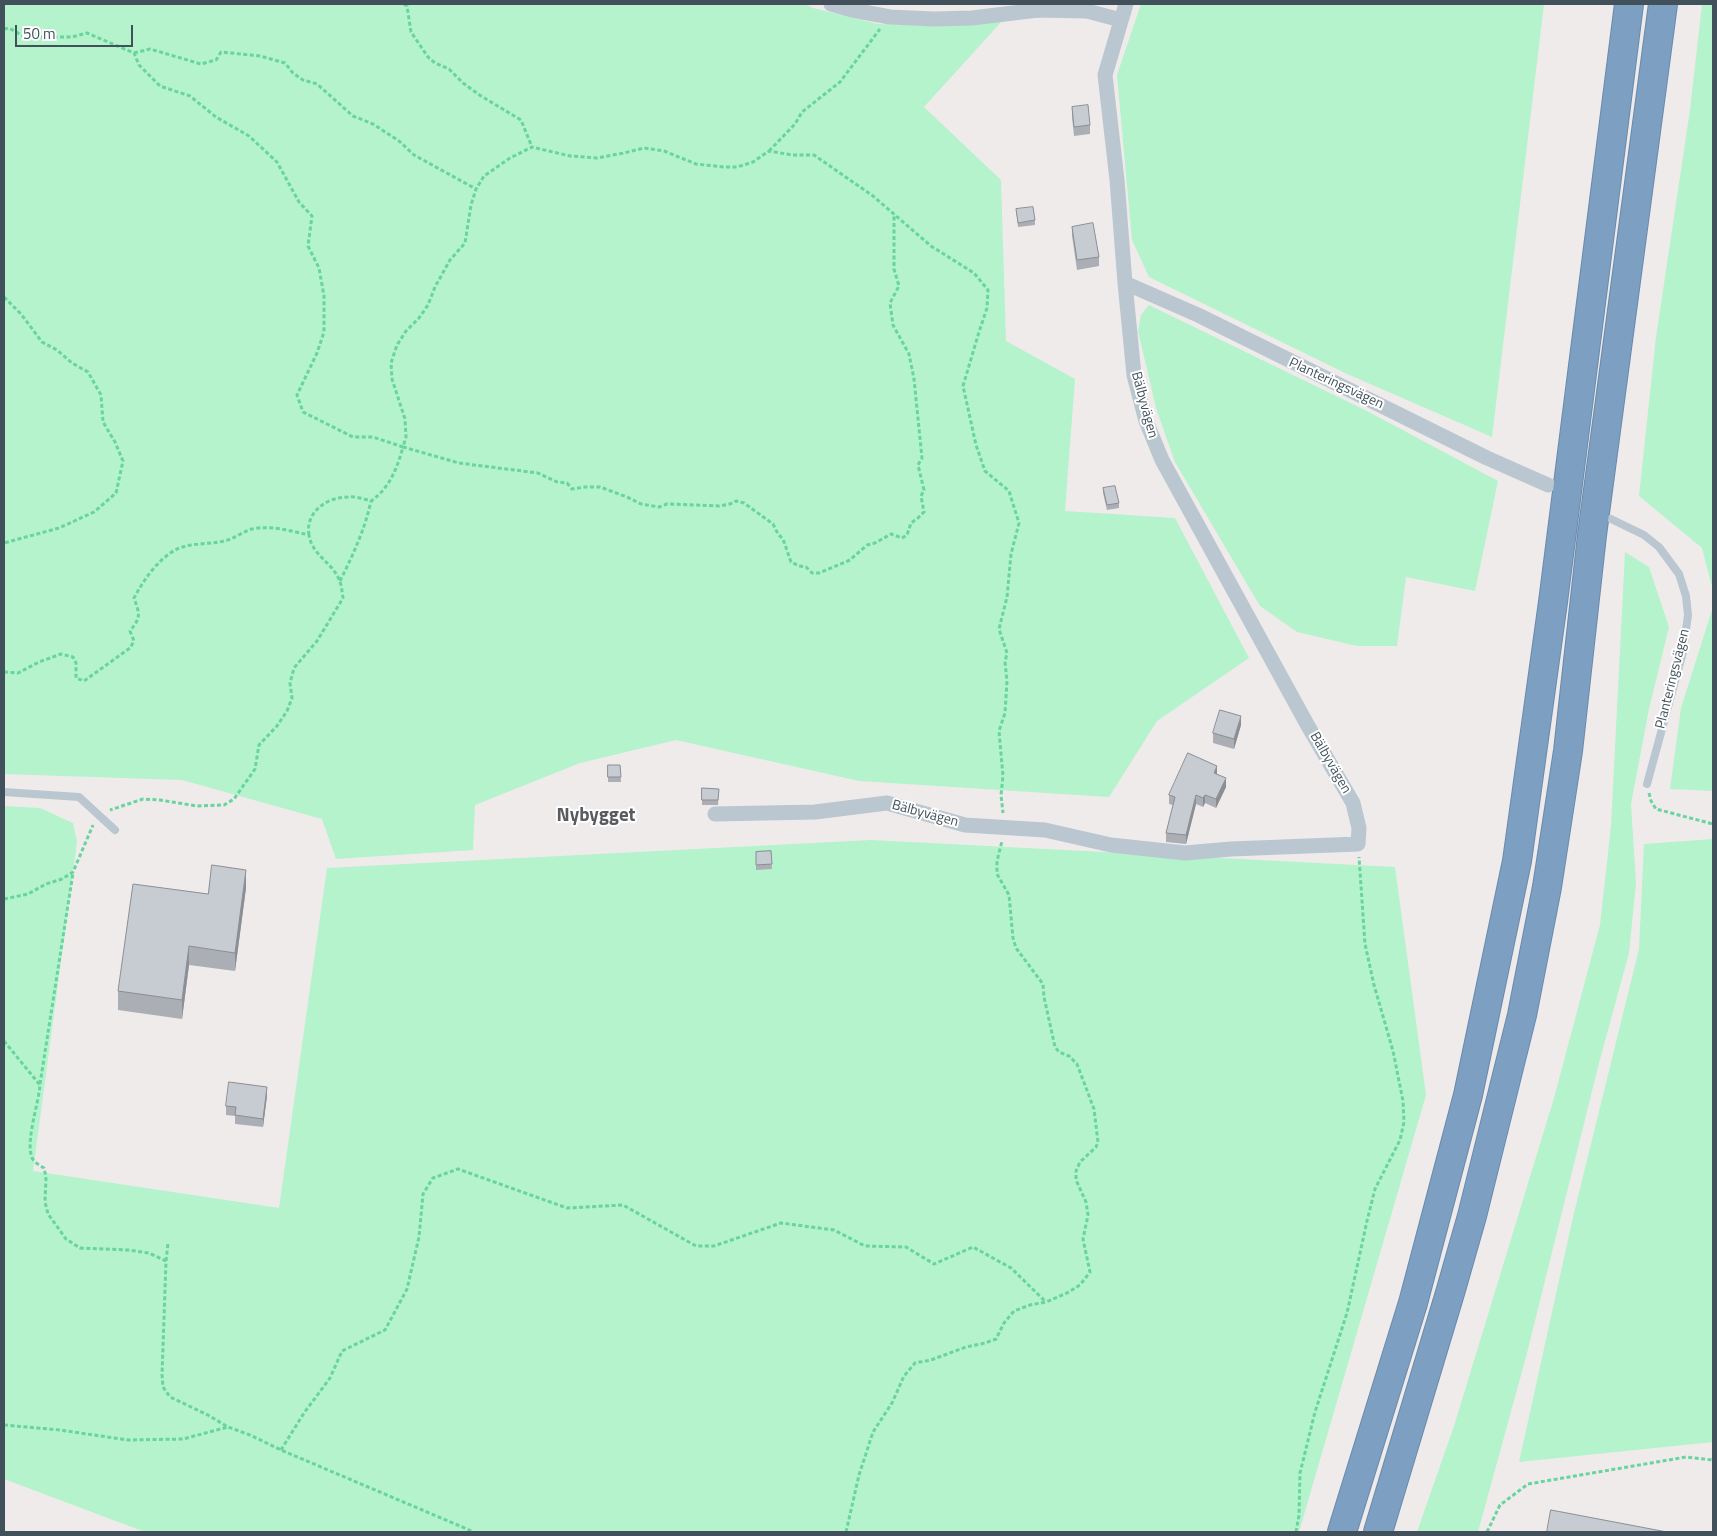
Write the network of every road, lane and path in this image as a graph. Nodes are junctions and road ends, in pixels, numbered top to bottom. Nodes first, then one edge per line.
1 (404, 4) edge
2 (831, 4) edge
3 (1126, 4) edge
4 (1629, 4) edge
5 (1663, 4) edge
6 (890, 17) junction
7 (1121, 20) junction
8 (4, 29) edge
9 (134, 53) junction
10 (532, 147) junction
11 (770, 151) junction
12 (476, 189) junction
13 (894, 213) junction
14 (1125, 283) junction
15 (4, 297) edge
16 (403, 447) junction
17 (1548, 485) dead end
18 (371, 501) junction
19 (1611, 519) dead end
20 (309, 535) junction
21 (4, 543) edge
22 (340, 581) junction
23 (4, 672) edge
24 (1647, 784) joint
25 (4, 792) edge
26 (715, 814) dead end
27 (98, 815) junction
28 (1713, 824) edge
29 (1005, 828) junction
30 (115, 830) dead end
31 (1358, 844) junction
32 (73, 872) junction
33 (4, 900) edge
34 (4, 1041) edge
35 (40, 1085) junction
36 (168, 1243) dead end
37 (166, 1262) junction
38 (1046, 1302) junction
39 (4, 1425) edge
40 (228, 1427) junction
41 (281, 1450) junction
42 (1713, 1460) edge
43 (474, 1532) edge
44 (846, 1532) edge
45 (1296, 1532) edge
46 (1342, 1532) edge
47 (1378, 1532) edge
48 (1487, 1532) edge

1 - 10 path
2 - 6 street
3 - 7 street
4 - 46 highway
5 - 47 highway
6 - 7 street
6 - 11 path
7 - 14 street, Bälbyvägen
8 - 9 path
9 - 12 path
9 - 16 path
10 - 11 path
10 - 12 path
11 - 13 path
12 - 16 path
13 - 16 path
13 - 29 path
14 - 17 street, Planteringsvägen
14 - 31 street, Bälbyvägen
15 - 21 path
16 - 18 path
18 - 20 path
18 - 22 path
19 - 24 lane, Planteringsvägen
20 - 22 path
20 - 23 path
22 - 27 path
24 - 28 path
25 - 27 lane
26 - 29 street, Bälbyvägen
27 - 30 lane
27 - 32 path
29 - 31 street, Bälbyvägen
29 - 38 path
31 - 45 path
32 - 33 path
32 - 35 path
34 - 35 path
35 - 37 path
36 - 37 path
37 - 40 path
38 - 41 path
38 - 44 path
39 - 40 path
40 - 41 path
41 - 43 path
42 - 48 path

